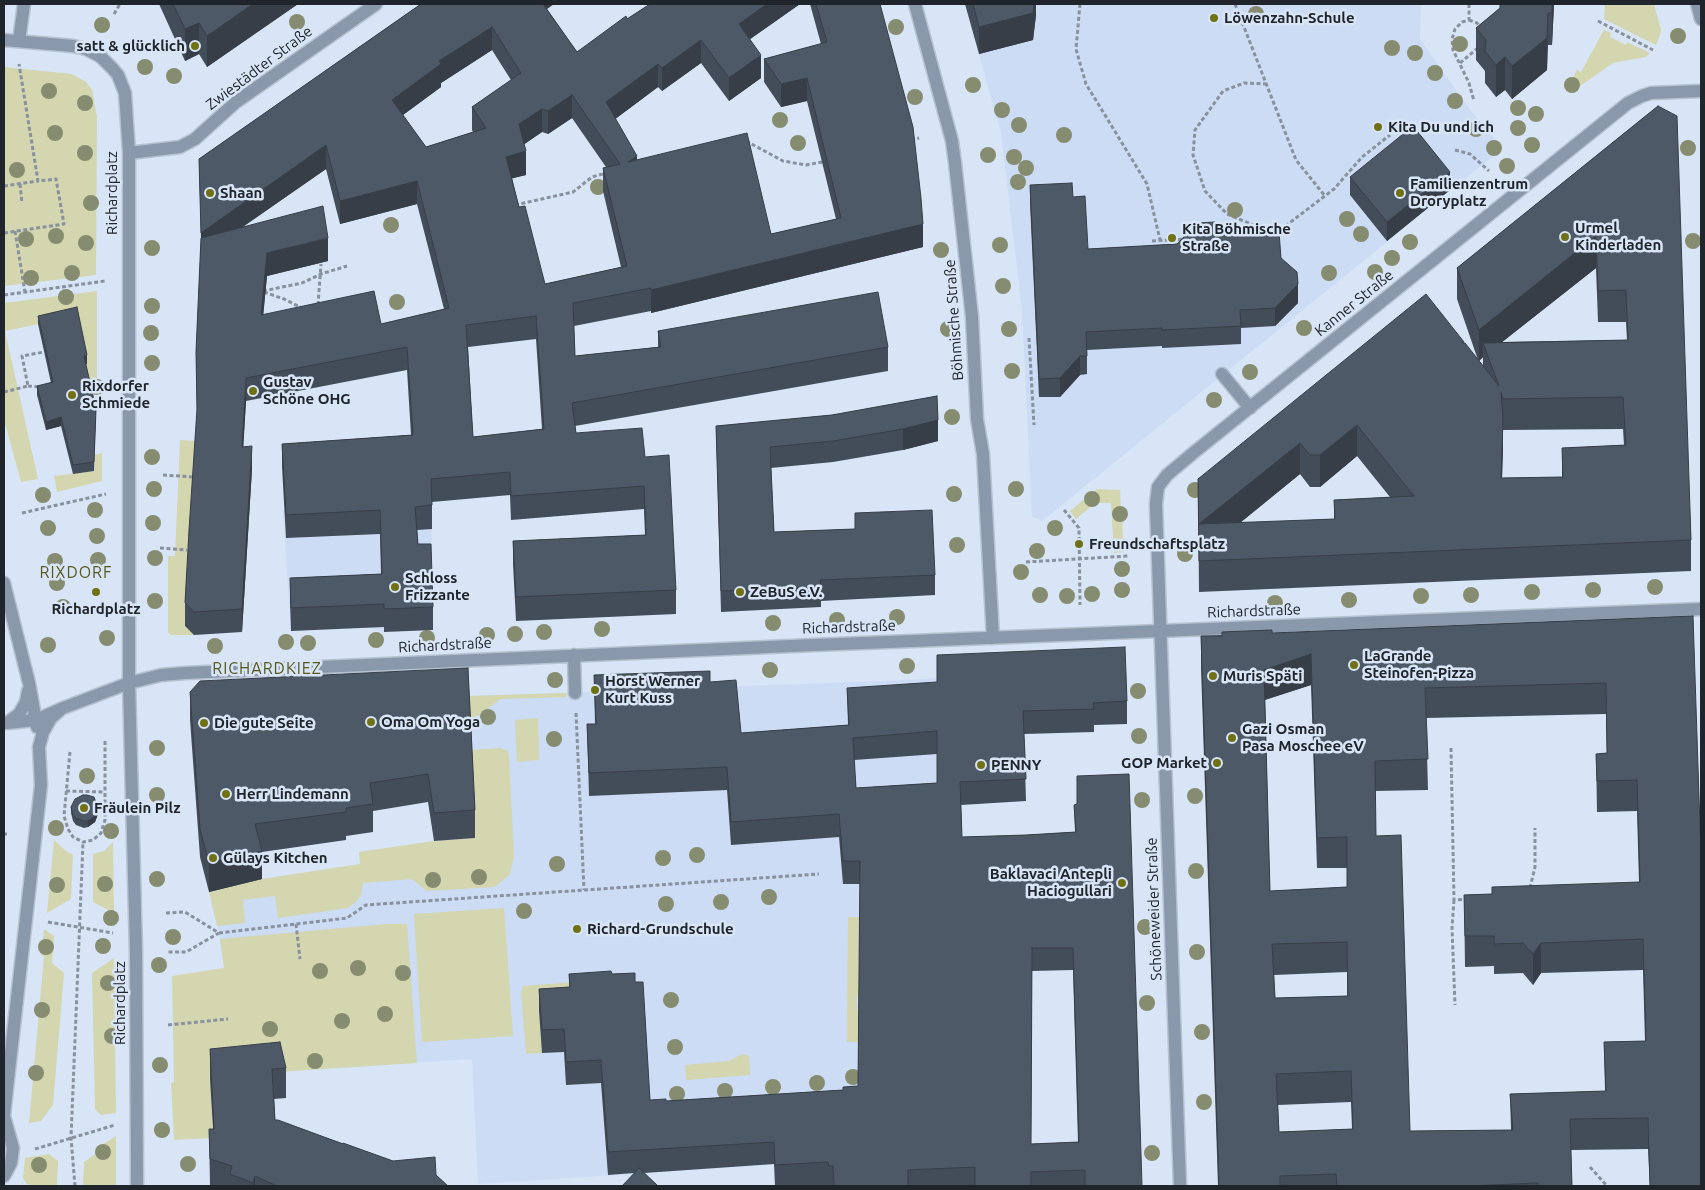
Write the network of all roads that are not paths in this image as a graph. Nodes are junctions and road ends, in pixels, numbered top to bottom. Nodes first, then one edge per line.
1 (24, 4) edge
2 (376, 4) edge
3 (915, 4) edge
4 (1697, 4) edge
5 (1701, 19) edge
6 (4, 40) edge
7 (19, 41) junction
8 (1701, 91) edge
9 (129, 153) junction
10 (1222, 374) dead end
11 (1250, 408) junction
12 (4, 583) edge
13 (1701, 610) edge
14 (1161, 631) junction
15 (993, 638) junction
16 (574, 655) junction
17 (29, 683) junction
18 (129, 683) junction
19 (575, 693) road end
20 (62, 708) junction
21 (36, 720) junction
22 (6, 724) edge
23 (39, 747) junction
24 (4, 1116) edge
25 (4, 1176) edge
26 (137, 1186) edge
27 (1180, 1186) edge

1 - 7 street
2 - 9 street, Zwiestädter Straße
3 - 15 street, Böhmische Straße
4 - 5 street
6 - 7 street, Richardplatz
7 - 9 street, Richardplatz
8 - 11 street, Kanner Straße
9 - 18 street, Richardplatz
10 - 11 street
11 - 14 street, Kanner Straße
12 - 17 street
13 - 14 street, Richardstraße
14 - 15 street, Richardstraße
14 - 27 street, Schöneweider Straße
15 - 16 street, Richardstraße
16 - 18 street, Richardstraße
16 - 19 street
17 - 21 street
17 - 22 street, Richardstraße
18 - 20 street, Richardstraße
18 - 26 street, Richardplatz
20 - 21 street, Richardstraße
20 - 23 street
21 - 22 street, Richardstraße
21 - 23 street
23 - 24 street
24 - 25 street

